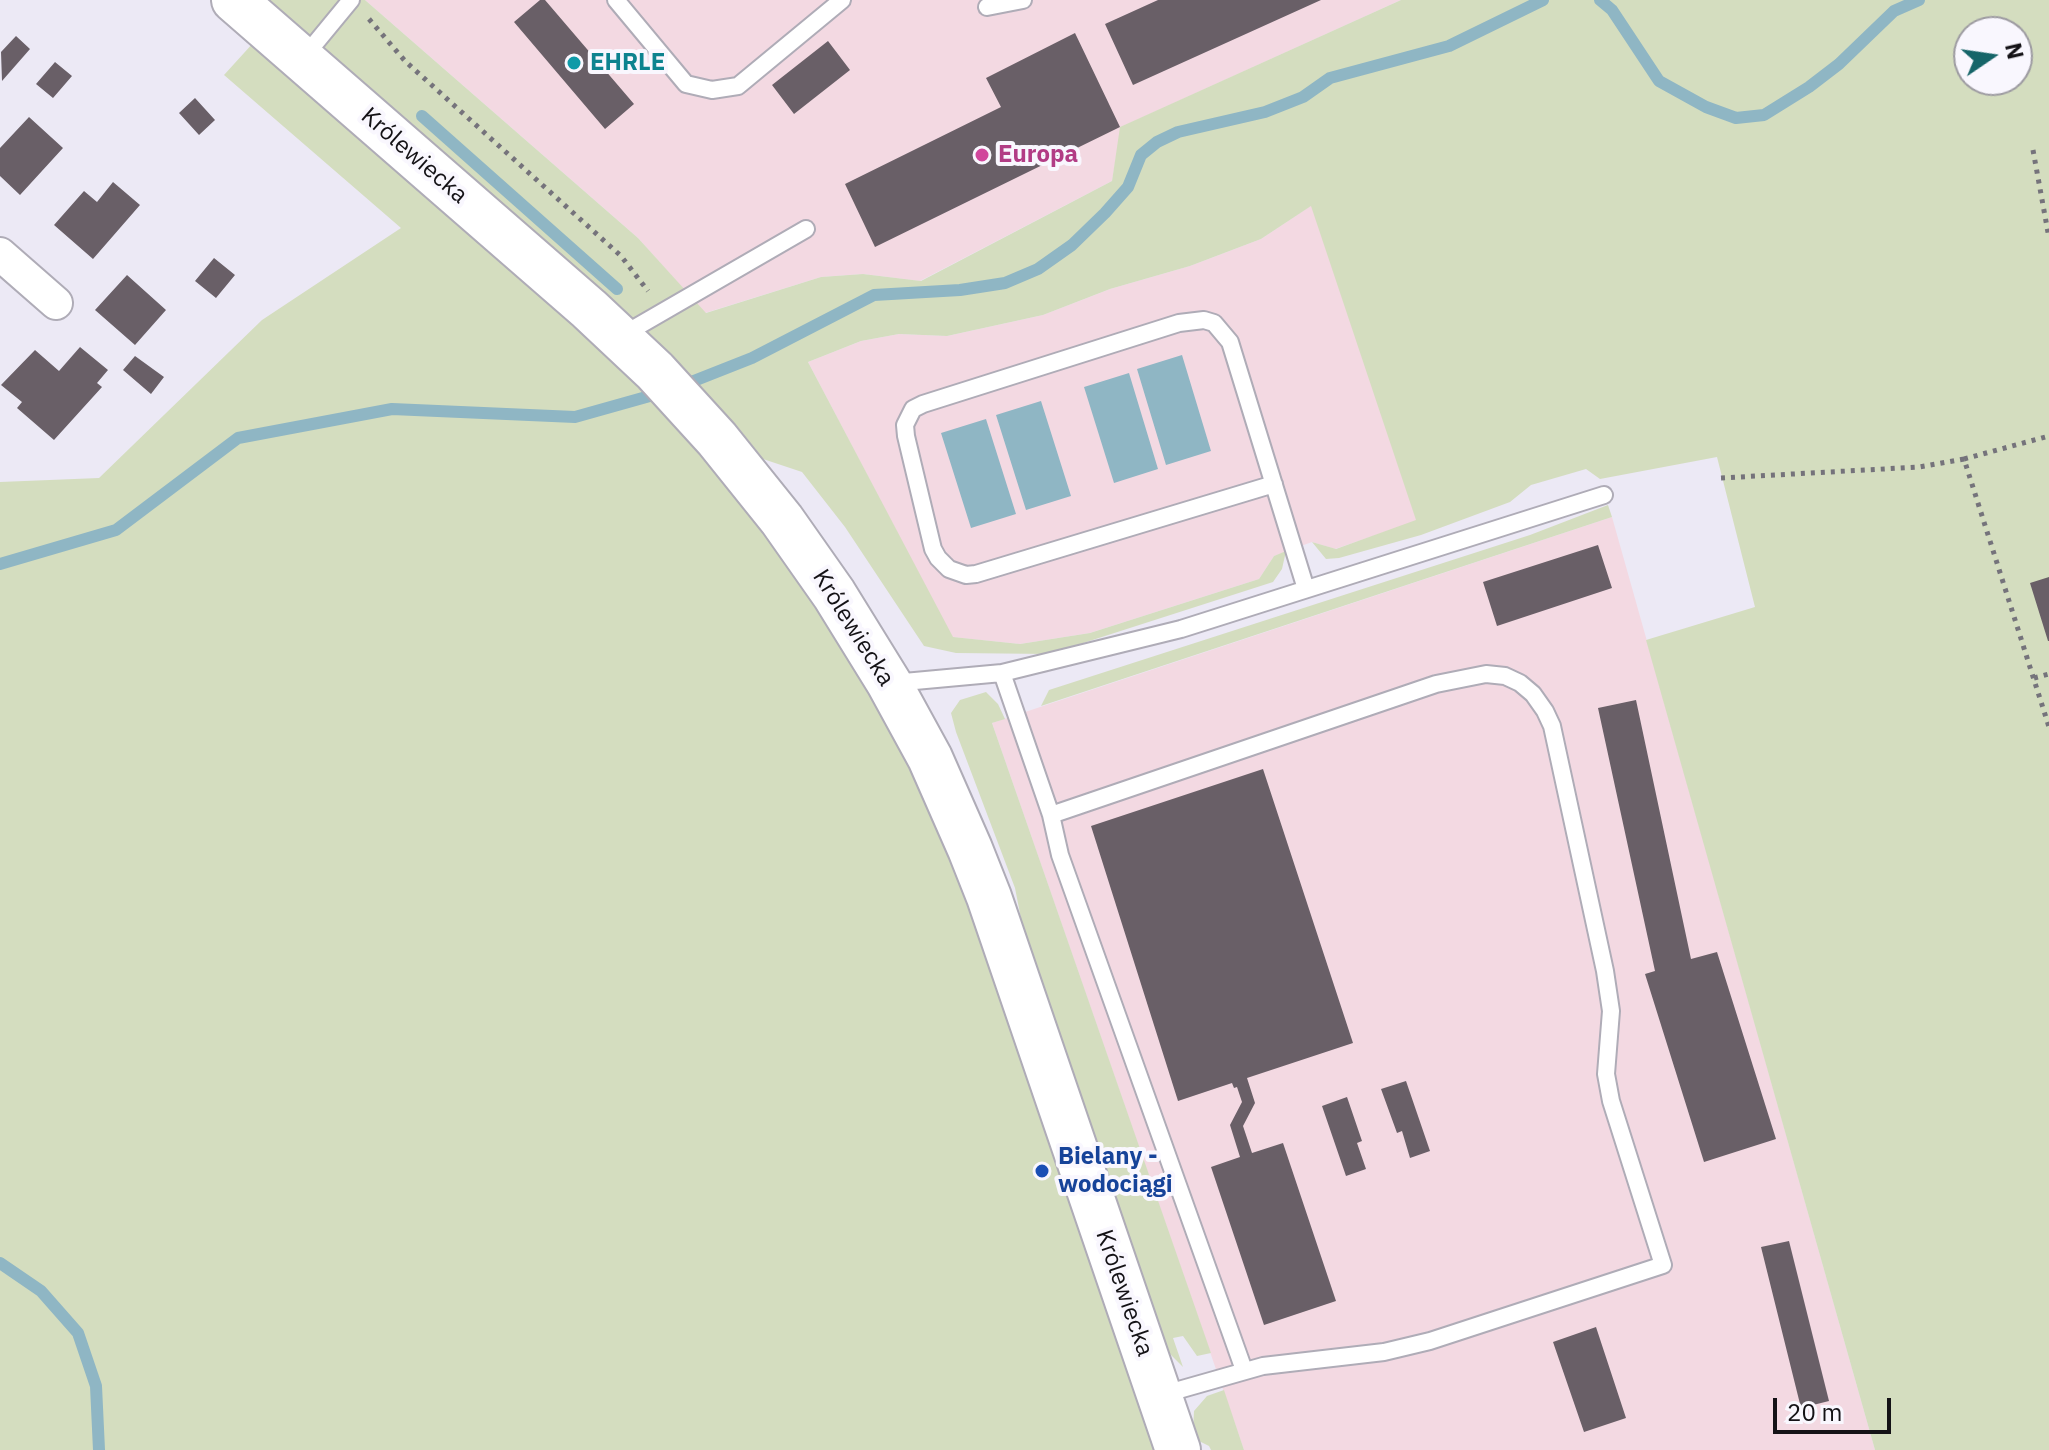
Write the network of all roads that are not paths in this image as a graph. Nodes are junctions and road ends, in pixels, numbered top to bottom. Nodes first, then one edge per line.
1 (234, 0) edge
2 (351, 0) edge
3 (616, 0) edge
4 (842, 0) edge
5 (1023, 0) edge
6 (987, 7) dead end
7 (303, 59) junction
8 (806, 229) dead end
9 (8, 266) edge
10 (56, 303) dead end
11 (619, 337) junction
12 (1274, 484) junction
13 (1604, 495) dead end
14 (1306, 589) junction
15 (1002, 673) junction
16 (889, 683) junction
17 (1051, 815) junction
18 (1244, 1370) junction
19 (1159, 1395) junction
20 (1178, 1450) edge

1 - 7 main road, Królewiecka
2 - 7 lane
3 - 4 lane
5 - 6 lane
7 - 11 main road, Królewiecka
8 - 11 lane
9 - 10 street
11 - 16 main road, Królewiecka
12 - 12 lane
12 - 14 lane
13 - 14 lane
14 - 15 lane
15 - 16 lane
15 - 17 lane
16 - 19 main road, Królewiecka
17 - 18 lane
17 - 18 lane
18 - 19 lane
19 - 20 main road, Królewiecka

